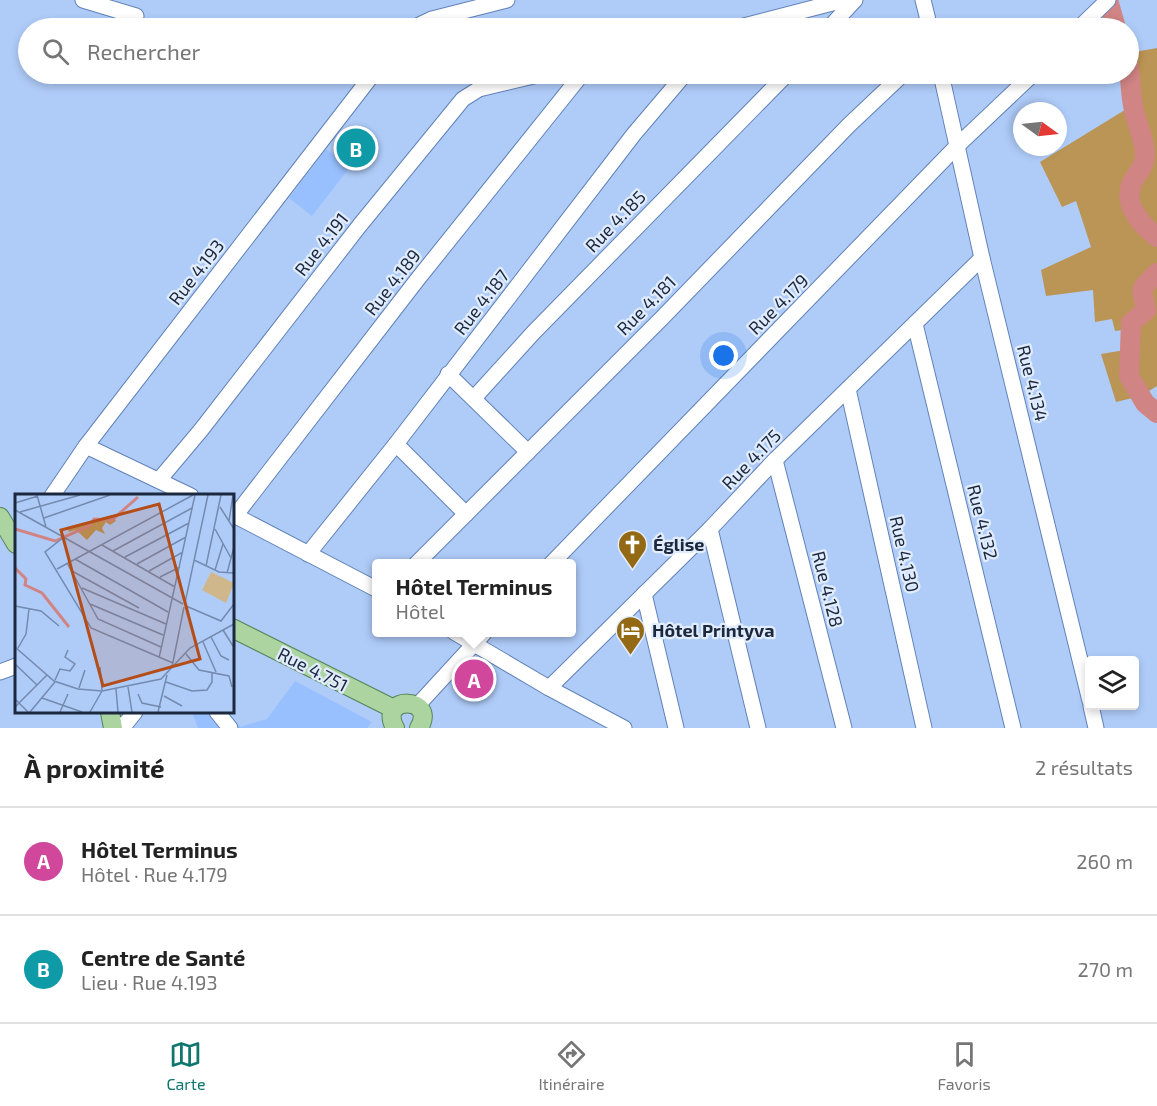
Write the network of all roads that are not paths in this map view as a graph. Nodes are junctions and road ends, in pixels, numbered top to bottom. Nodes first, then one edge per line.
1 (82, 0) edge
2 (507, 0) edge
3 (844, 0) edge
4 (855, 0) edge
5 (923, 0) edge
6 (1102, 2) edge
7 (136, 16) dead end
8 (436, 18) edge
9 (775, 18) edge
10 (838, 18) edge
11 (928, 18) edge
12 (1088, 18) edge
13 (365, 84) edge
14 (500, 84) edge
15 (574, 84) edge
16 (676, 84) edge
17 (778, 84) edge
18 (892, 84) edge
19 (943, 84) edge
20 (1022, 84) edge
21 (958, 145) junction
22 (982, 258) junction
23 (915, 324) junction
24 (448, 374) junction
25 (848, 389) junction
26 (474, 398) junction
27 (396, 444) junction
28 (86, 446) junction
29 (528, 452) junction
30 (775, 460) junction
31 (159, 480) junction
32 (53, 494) edge
33 (189, 494) edge
34 (466, 514) junction
35 (234, 515) edge
36 (0, 516) edge
37 (15, 524) edge
38 (710, 529) junction
39 (15, 542) edge
40 (308, 554) junction
41 (421, 559) edge
42 (556, 559) edge
43 (372, 587) edge
44 (644, 594) junction
45 (234, 629) edge
46 (479, 638) edge
47 (15, 666) edge
48 (0, 672) edge
49 (1085, 684) edge
50 (549, 688) junction
51 (394, 709) junction
52 (1092, 710) edge
53 (110, 713) edge
54 (134, 713) edge
55 (219, 713) edge
56 (422, 722) edge
57 (113, 728) edge
58 (118, 728) edge
59 (230, 728) edge
60 (395, 728) edge
61 (624, 728) edge
62 (676, 728) edge
63 (758, 728) edge
64 (844, 728) edge
65 (924, 728) edge
66 (1013, 728) edge
67 (1096, 728) edge

1 - 7 street
2 - 8 street
3 - 9 street
4 - 10 street
5 - 11 street
6 - 12 street
13 - 28 street, Rue 4.193
14 - 31 street, Rue 4.191
15 - 35 street, Rue 4.189
16 - 24 street, Rue 4.187
17 - 26 street, Rue 4.185
18 - 29 street, Rue 4.181
19 - 21 street, Rue 4.134
20 - 21 street, Rue 4.179
21 - 22 street, Rue 4.134
21 - 42 street, Rue 4.179
22 - 23 street, Rue 4.175
22 - 49 street, Rue 4.134
23 - 25 street, Rue 4.175
23 - 66 street, Rue 4.132
24 - 26 street
24 - 27 street, Rue 4.187
25 - 30 street, Rue 4.175
25 - 65 street, Rue 4.130
26 - 29 street
27 - 34 street
27 - 40 street, Rue 4.187
28 - 31 street
28 - 32 street, Rue 4.193
29 - 34 street, Rue 4.181
30 - 38 street, Rue 4.175
30 - 64 street, Rue 4.128
31 - 33 street
34 - 41 street, Rue 4.181
35 - 40 street
36 - 37 main road
36 - 39 main road
38 - 44 street, Rue 4.175
38 - 63 street
40 - 43 street
44 - 50 street, Rue 4.175
44 - 62 street
45 - 51 main road, Rue 4.751
46 - 50 street
46 - 56 street
47 - 48 street
50 - 61 street
51 - 56 main road
51 - 60 main road
52 - 67 street
53 - 57 main road
54 - 58 street
55 - 59 street

